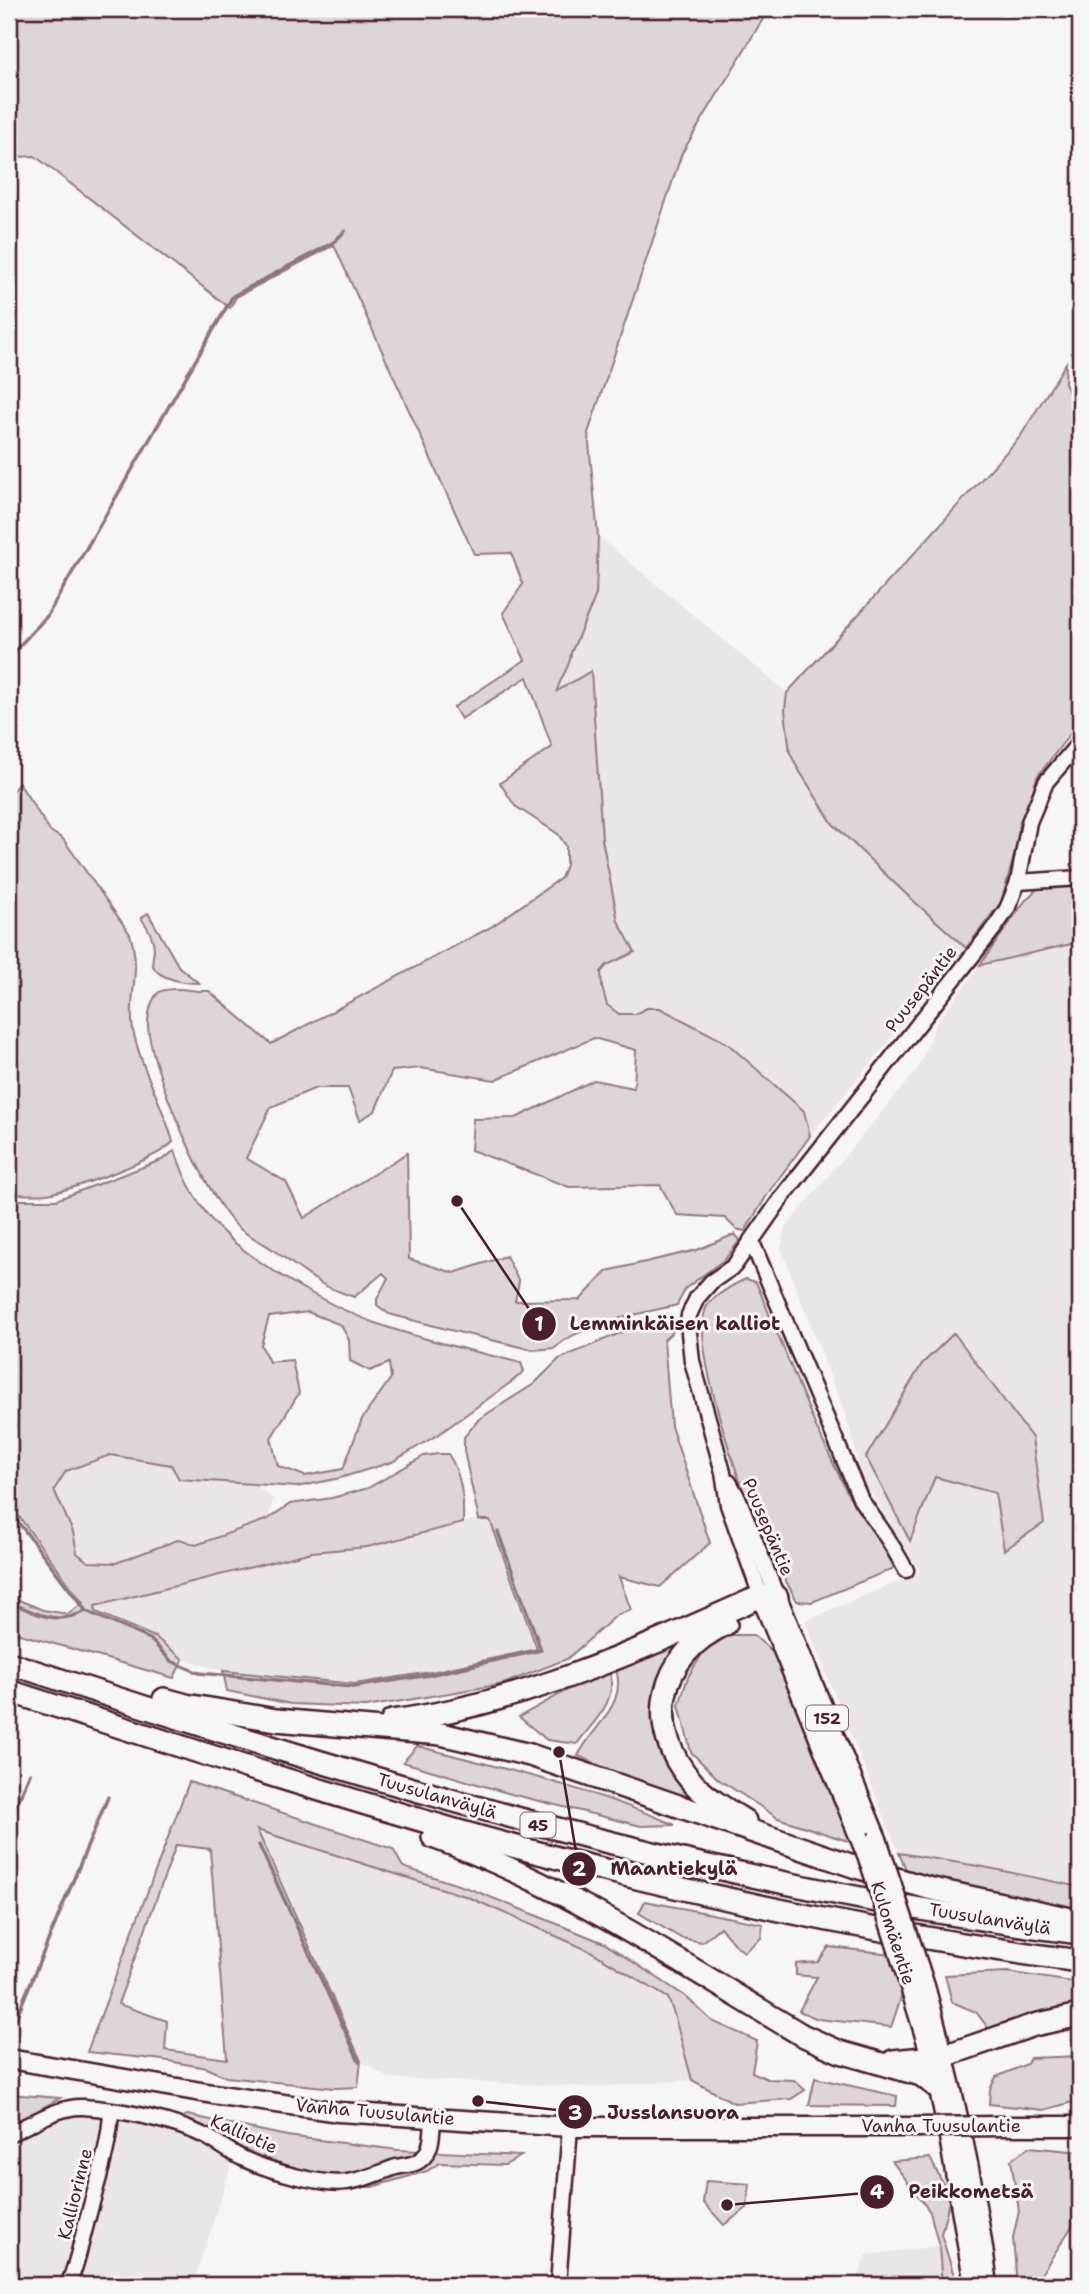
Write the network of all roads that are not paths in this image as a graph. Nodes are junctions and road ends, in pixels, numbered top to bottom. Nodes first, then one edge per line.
1 (1080, 742) edge
2 (1080, 878) edge
3 (1018, 882) junction
4 (751, 1240) junction
5 (906, 1570) dead end
6 (768, 1601) junction
7 (9, 1663) edge
8 (60, 1680) junction
9 (9, 1691) edge
10 (341, 1724) junction
11 (267, 1774) junction
12 (793, 1845) junction
13 (1080, 1920) edge
14 (1080, 1933) edge
15 (1080, 1961) edge
16 (1080, 2015) edge
17 (938, 2058) junction
18 (9, 2059) edge
19 (880, 2062) junction
20 (938, 2088) junction
21 (111, 2110) junction
22 (433, 2118) junction
23 (1080, 2126) edge
24 (570, 2127) junction
25 (9, 2134) edge
26 (68, 2285) edge
27 (558, 2285) edge
28 (974, 2285) edge
29 (988, 2285) edge

1 - 3 street, Puusepäntie
2 - 3 street
3 - 4 street, Puusepäntie
4 - 5 street
4 - 6 street, Puusepäntie
6 - 10 highway
6 - 12 highway
6 - 17 main road, Kulomäentie / 152, bridge
7 - 8 highway, Tuusulanväylä / 45
8 - 10 highway
8 - 14 highway, Tuusulanväylä / 45
9 - 11 highway, Tuusulanväylä / 45
10 - 12 highway
11 - 15 highway, Tuusulanväylä / 45
11 - 19 highway
12 - 13 highway
16 - 17 highway
17 - 19 highway
17 - 20 main road, Kulomäentie / 152
17 - 29 main road, Kulomäentie / 152
18 - 22 main road, Vanha Tuusulantie
19 - 20 highway
20 - 28 main road, Kulomäentie / 152
21 - 22 street, Kalliotie
21 - 25 street, Kalliotie
21 - 26 street, Kalliorinne
22 - 24 main road, Vanha Tuusulantie
23 - 24 main road, Vanha Tuusulantie, bridge
24 - 27 street

